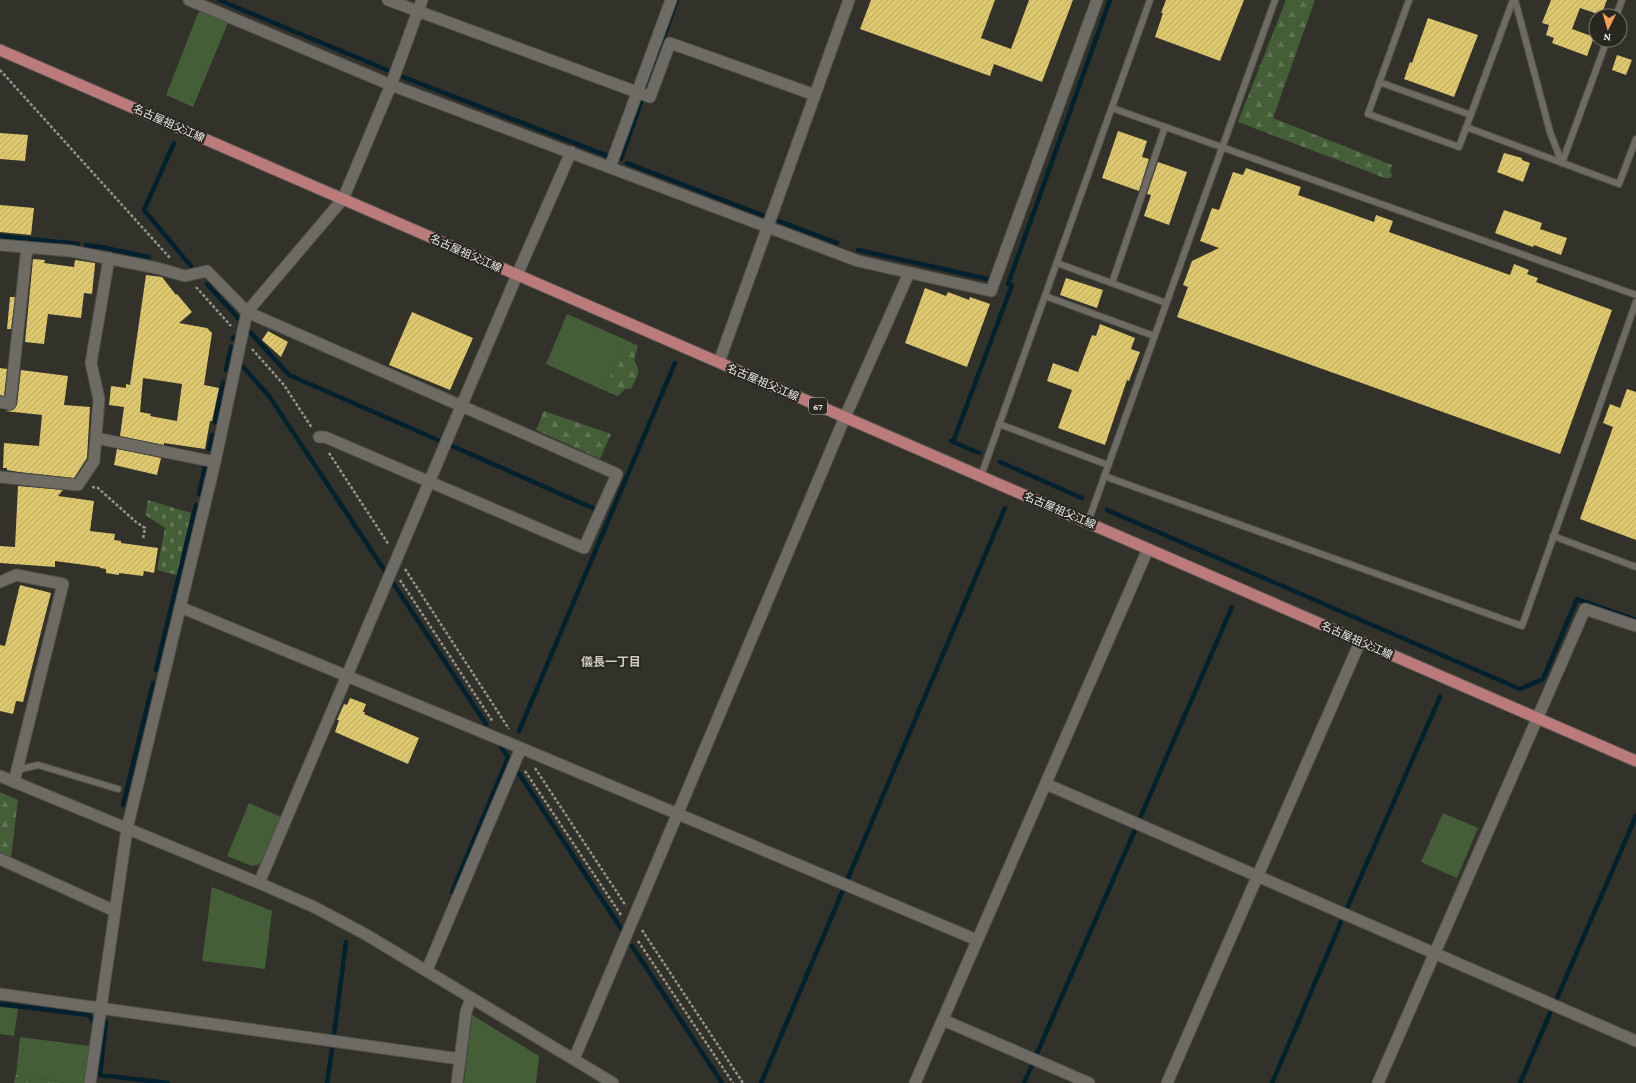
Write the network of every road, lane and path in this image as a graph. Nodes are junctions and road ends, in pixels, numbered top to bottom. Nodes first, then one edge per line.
1 (189, 0) edge
2 (388, 0) edge
3 (422, 0) edge
4 (671, 0) edge
5 (849, 0) edge
6 (1098, 0) edge
7 (1150, 0) edge
8 (1275, 0) edge
9 (1409, 0) edge
10 (1514, 0) edge
11 (418, 11) junction
12 (1604, 48) edge
13 (0, 50) edge
14 (0, 70) edge
15 (1379, 82) junction
16 (391, 84) junction
17 (637, 93) junction
18 (815, 95) junction
19 (1112, 108) junction
20 (1471, 115) junction
21 (1165, 127) junction
22 (1466, 127) junction
23 (1636, 139) edge
24 (1222, 147) junction
25 (571, 152) junction
26 (1562, 163) junction
27 (610, 168) junction
28 (343, 199) junction
29 (767, 227) junction
30 (0, 245) edge
31 (27, 247) junction
32 (109, 258) junction
33 (1057, 263) junction
34 (909, 273) junction
35 (517, 275) junction
36 (186, 276) junction
37 (1112, 283) junction
38 (1636, 295) edge
39 (1045, 296) junction
40 (1166, 302) junction
41 (1636, 302) edge
42 (247, 312) junction
43 (1154, 336) junction
44 (242, 338) junction
45 (719, 362) junction
46 (0, 402) edge
47 (461, 406) junction
48 (845, 417) junction
49 (999, 424) junction
50 (319, 437) junction
51 (96, 438) junction
52 (215, 462) junction
53 (1108, 465) junction
54 (981, 476) junction
55 (1104, 476) junction
56 (0, 477) edge
57 (429, 482) junction
58 (78, 485) junction
59 (1088, 522) junction
60 (1553, 536) junction
61 (143, 539) dead end
62 (1148, 549) junction
63 (397, 557) junction
64 (1636, 567) edge
65 (392, 568) junction
66 (0, 582) edge
67 (180, 607) junction
68 (1636, 626) edge
69 (1360, 642) junction
70 (347, 675) junction
71 (1538, 719) junction
72 (506, 742) junction
73 (519, 754) junction
74 (1636, 761) edge
75 (534, 768) dead end
76 (17, 770) junction
77 (0, 776) edge
78 (14, 782) junction
79 (1046, 784) junction
80 (118, 789) dead end
81 (678, 814) junction
82 (127, 829) junction
83 (0, 860) edge
84 (1258, 876) junction
85 (259, 883) junction
86 (115, 911) junction
87 (632, 923) junction
88 (977, 940) junction
89 (1435, 953) junction
90 (427, 970) junction
91 (0, 994) edge
92 (471, 998) junction
93 (101, 1009) junction
94 (943, 1020) junction
95 (1636, 1041) edge
96 (460, 1059) junction
97 (574, 1059) junction
98 (90, 1083) edge
99 (457, 1083) edge
100 (613, 1083) edge
101 (733, 1083) edge
102 (743, 1083) edge
103 (915, 1083) edge
104 (1088, 1083) edge
105 (1167, 1083) edge
106 (1378, 1083) edge

1 - 16 street
2 - 11 street
3 - 11 street
4 - 17 street
5 - 18 street
6 - 34 street
7 - 19 lane
8 - 24 lane
9 - 15 lane
10 - 20 lane
10 - 26 lane
11 - 16 street
11 - 17 street
12 - 26 lane
13 - 28 main road, 名古屋祖父江線 / 67
14 - 36 path
15 - 20 lane
15 - 22 lane
16 - 25 street
16 - 28 street
17 - 18 street
17 - 27 street
18 - 29 street
19 - 21 lane
19 - 33 lane
20 - 22 lane
21 - 24 lane
21 - 37 lane
22 - 26 lane
23 - 26 lane
24 - 38 lane
24 - 40 lane
25 - 27 street
25 - 35 street
27 - 29 street
28 - 35 main road, 名古屋祖父江線 / 67
28 - 42 street
29 - 34 street
29 - 45 street
30 - 31 street
31 - 32 street
31 - 46 street
32 - 36 street
32 - 51 street
33 - 37 lane
33 - 39 lane
34 - 48 street
35 - 45 main road, 名古屋祖父江線 / 67
35 - 47 street
36 - 42 street
36 - 44 path
37 - 40 lane
39 - 43 lane
39 - 49 lane
40 - 43 lane
41 - 60 lane
42 - 44 street
42 - 47 street
43 - 53 lane
44 - 50 path
44 - 52 street
45 - 48 main road, 名古屋祖父江線 / 67
47 - 57 street
47 - 57 street
48 - 54 main road, 名古屋祖父江線 / 67
48 - 81 street
49 - 53 lane
49 - 54 lane
50 - 57 street
50 - 63 path
51 - 52 street
51 - 58 street
52 - 67 street
53 - 55 lane
54 - 59 main road, 名古屋祖父江線 / 67
55 - 59 lane
55 - 60 lane
56 - 58 street
57 - 63 street
58 - 61 path
59 - 62 main road, 名古屋祖父江線 / 67
60 - 64 lane
62 - 69 main road, 名古屋祖父江線 / 67
62 - 79 street
63 - 65 street
63 - 73 path
65 - 70 street
65 - 72 path
66 - 76 street
67 - 70 street
67 - 82 street
68 - 71 street
69 - 71 main road, 名古屋祖父江線 / 67
69 - 84 street
70 - 72 street
70 - 85 street
71 - 74 main road, 名古屋祖父江線 / 67
71 - 89 street
72 - 73 street
73 - 81 street
73 - 87 path
73 - 90 street
75 - 87 path
76 - 78 street
76 - 80 lane
77 - 78 street
78 - 82 street
79 - 84 street
79 - 88 street
81 - 87 street
81 - 88 street
82 - 85 street
82 - 86 street
83 - 86 street
84 - 89 street
84 - 105 street
85 - 90 street
86 - 93 street
87 - 97 street
87 - 101 path
87 - 102 path
88 - 94 street
89 - 95 street
89 - 106 street
90 - 92 street
91 - 93 street
92 - 96 street
92 - 97 street
93 - 96 street
93 - 98 street
94 - 103 street
94 - 104 street
96 - 99 street
97 - 100 street

